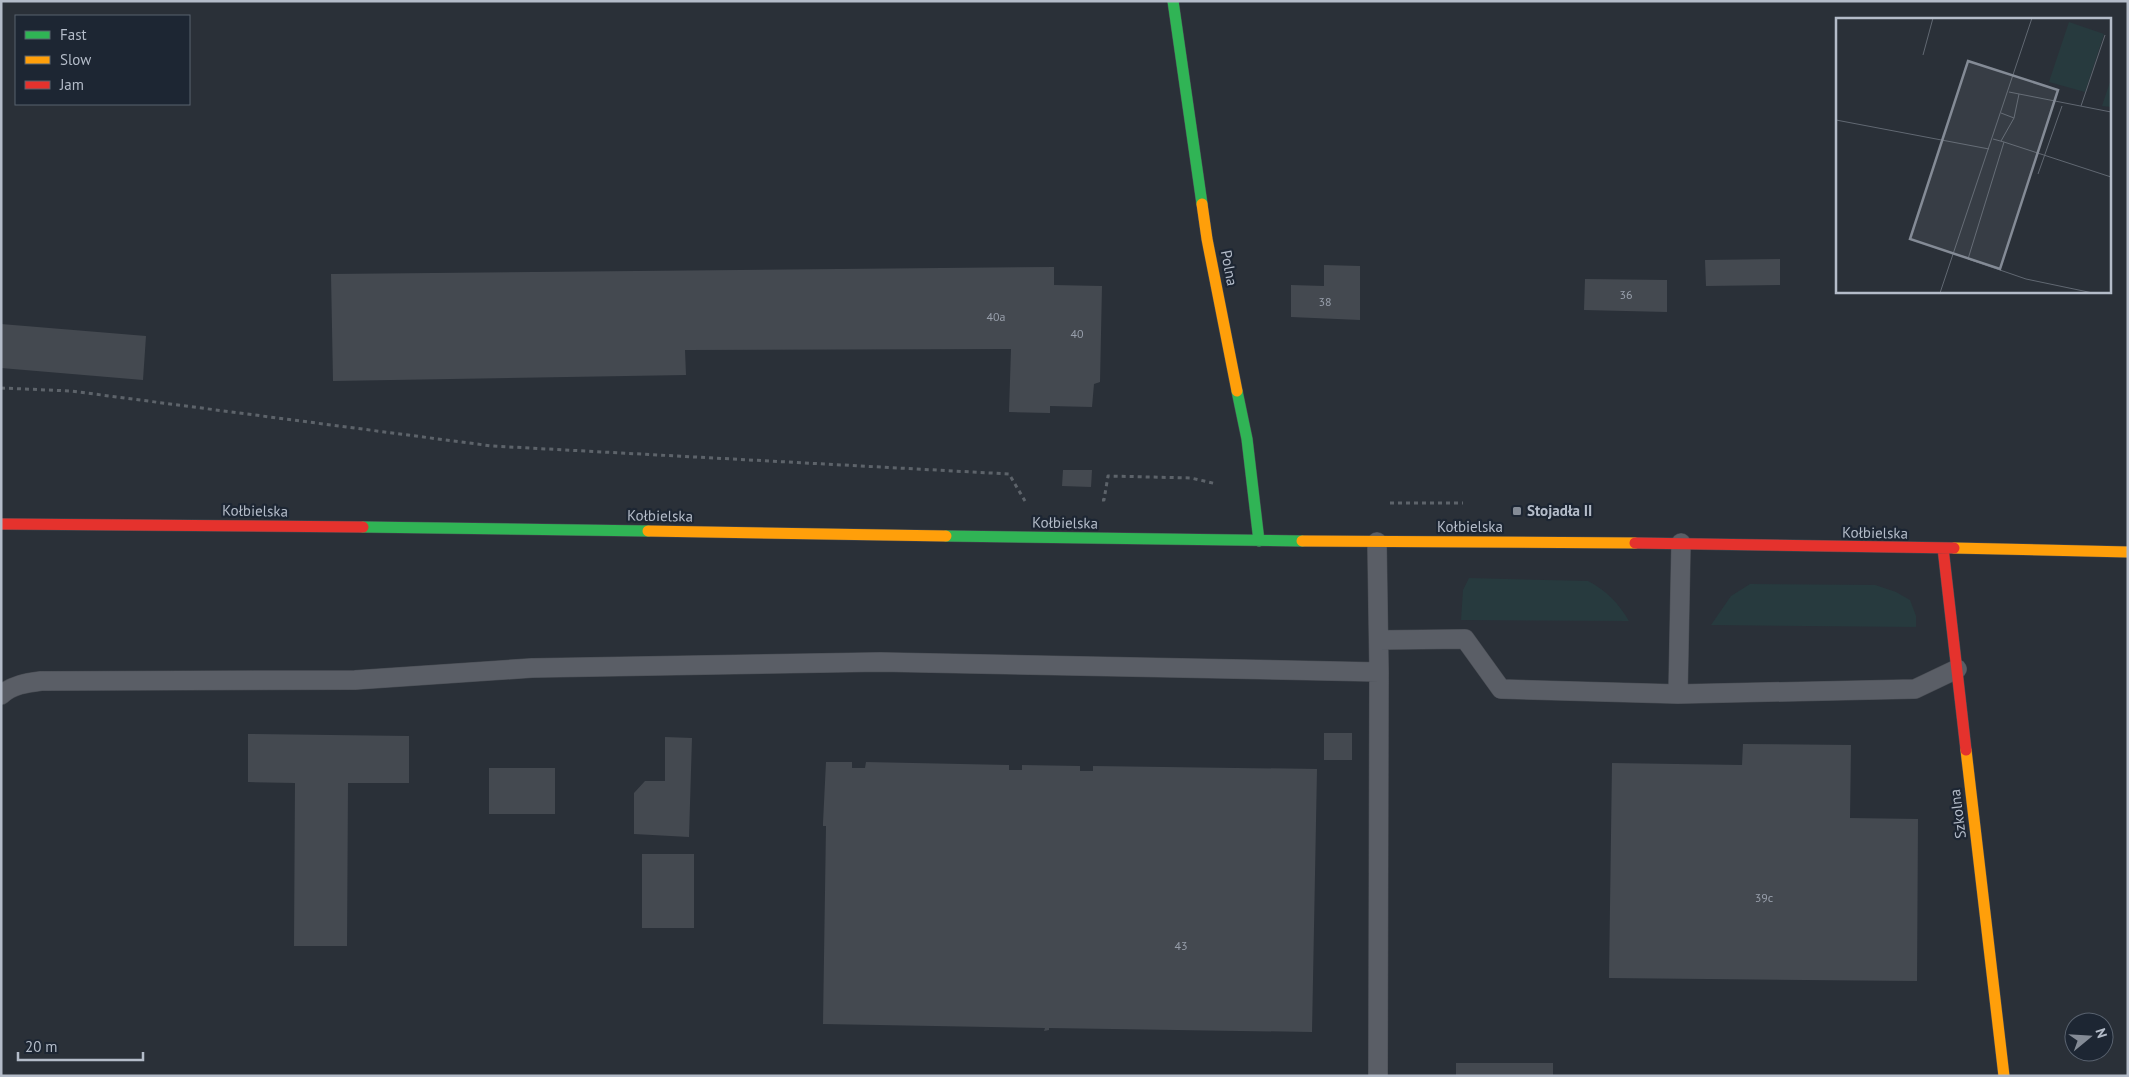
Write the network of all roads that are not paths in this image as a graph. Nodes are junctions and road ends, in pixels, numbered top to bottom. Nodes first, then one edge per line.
1 (1172, 1) edge
2 (1, 524) edge
3 (1259, 541) junction
4 (1377, 542) junction
5 (1681, 543) junction
6 (1943, 548) junction
7 (2128, 552) edge
8 (1379, 640) junction
9 (1957, 669) junction
10 (1379, 672) junction
11 (1678, 694) junction
12 (1, 695) edge
13 (1378, 1076) edge
14 (2004, 1076) edge

1 - 3 street, Polna
2 - 3 street, Kołbielska
3 - 4 street, Kołbielska
4 - 5 street, Kołbielska
4 - 8 lane
5 - 6 street, Kołbielska
5 - 11 lane
6 - 7 street, Kołbielska
6 - 9 street, Szkolna
8 - 10 lane
8 - 11 lane
9 - 11 lane
9 - 14 street, Szkolna
10 - 12 lane
10 - 13 lane

